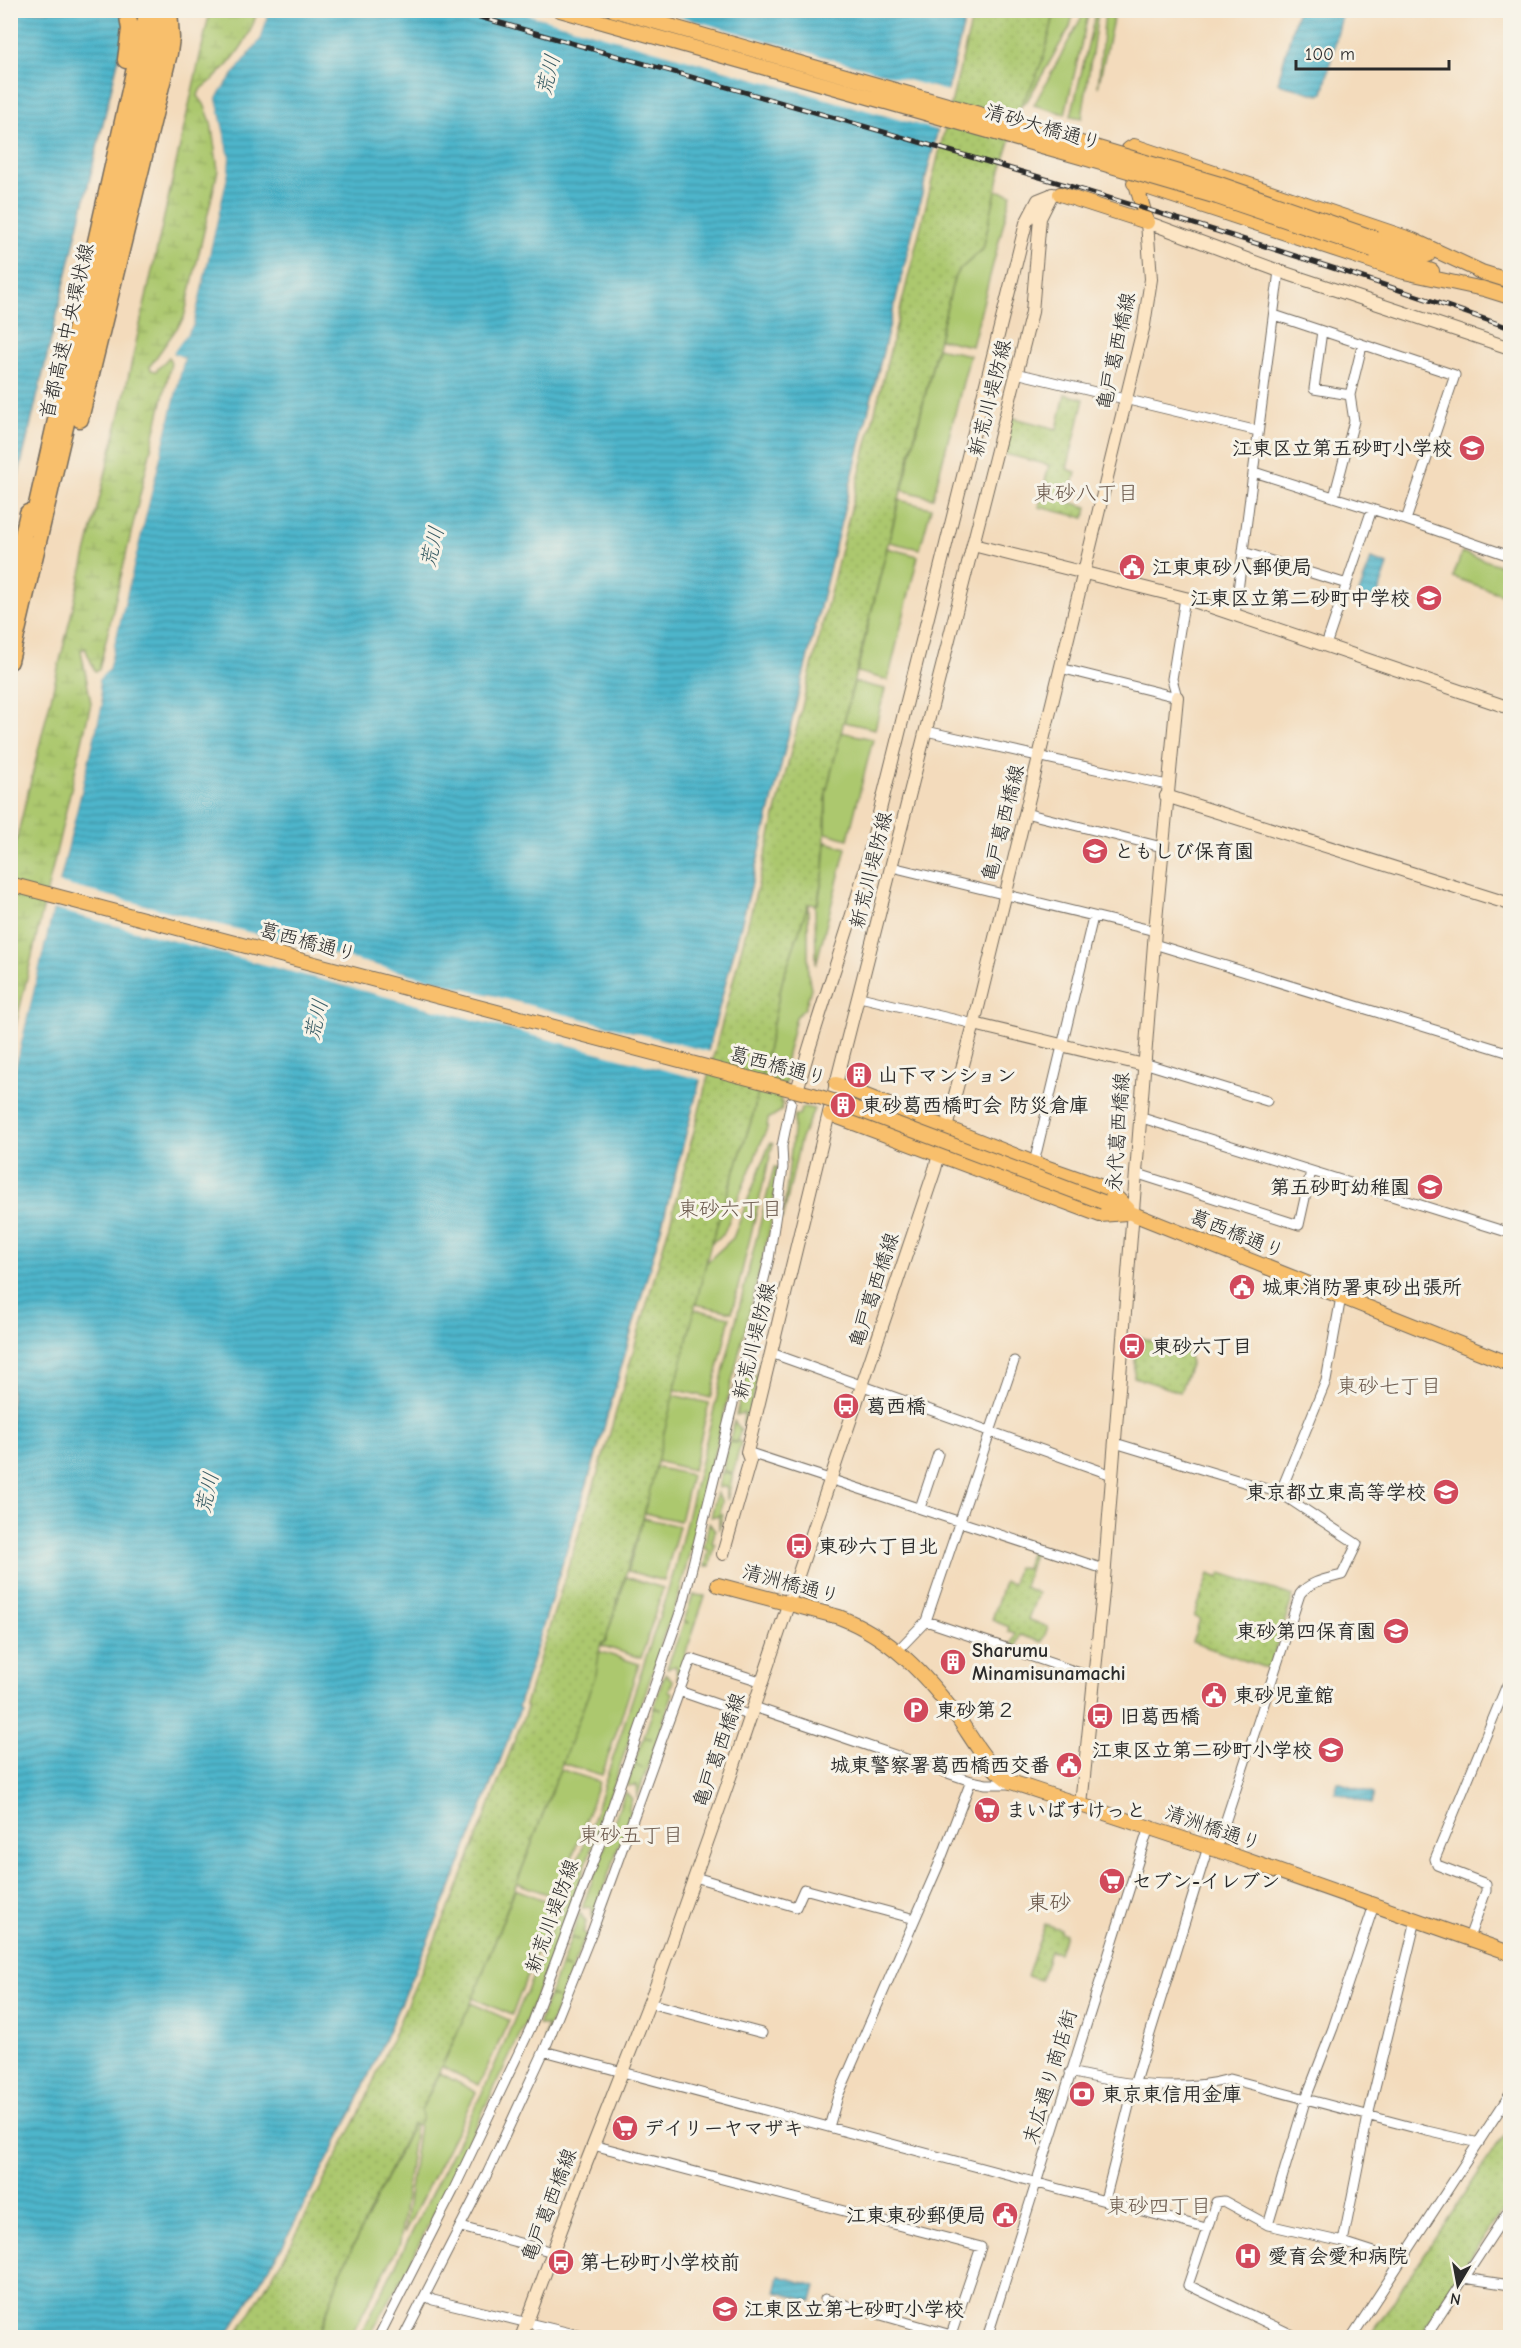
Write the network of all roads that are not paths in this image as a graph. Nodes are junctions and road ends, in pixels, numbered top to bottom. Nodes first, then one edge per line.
1 (128, 10) edge
2 (148, 10) edge
3 (163, 10) edge
4 (169, 10) edge
5 (560, 10) edge
6 (614, 10) edge
7 (1134, 183) junction
8 (1056, 194) junction
9 (1147, 222) junction
10 (1374, 244) junction
11 (1279, 271) junction
12 (1485, 274) junction
13 (1510, 281) edge
14 (1488, 290) junction
15 (1510, 297) edge
16 (1274, 315) junction
17 (1322, 331) junction
18 (1362, 346) junction
19 (1510, 348) edge
20 (1016, 373) junction
21 (1350, 394) junction
22 (1126, 399) junction
23 (1258, 431) junction
24 (1254, 472) junction
25 (1334, 497) junction
26 (1372, 509) junction
27 (1406, 520) junction
28 (974, 545) junction
29 (1243, 552) junction
30 (1510, 556) edge
31 (22, 568) junction
32 (1084, 572) junction
33 (1347, 584) junction
34 (27, 597) junction
35 (1185, 598) junction
36 (10, 612) edge
37 (1235, 614) junction
38 (1326, 645) junction
39 (10, 661) edge
40 (1060, 668) junction
41 (1177, 696) junction
42 (1510, 708) edge
43 (926, 731) junction
44 (1039, 756) junction
45 (1166, 791) junction
46 (1025, 813) junction
47 (1162, 847) junction
48 (892, 867) junction
49 (10, 884) edge
50 (1005, 895) junction
51 (1510, 904) edge
52 (1093, 917) junction
53 (1155, 931) junction
54 (1154, 944) junction
55 (860, 998) junction
56 (974, 1024) junction
57 (1061, 1045) junction
58 (1510, 1053) edge
59 (1144, 1064) junction
60 (836, 1084) junction
61 (791, 1094) junction
62 (1267, 1101) dead end
63 (830, 1114) junction
64 (1140, 1117) junction
65 (946, 1127) junction
66 (938, 1156) junction
67 (1034, 1163) junction
68 (1311, 1171) junction
69 (1135, 1173) junction
70 (1132, 1213) junction
71 (1510, 1233) edge
72 (1341, 1297) junction
73 (771, 1353) junction
74 (1014, 1361) dead end
75 (1510, 1364) edge
76 (863, 1386) junction
77 (990, 1432) junction
78 (1114, 1443) junction
79 (747, 1452) junction
80 (938, 1454) dead end
81 (1112, 1475) junction
82 (831, 1479) junction
83 (1280, 1493) junction
84 (920, 1508) junction
85 (959, 1521) junction
86 (723, 1554) dead end
87 (1104, 1569) junction
88 (718, 1585) dead end
89 (790, 1603) junction
90 (926, 1621) junction
91 (898, 1650) junction
92 (1095, 1677) junction
93 (763, 1682) junction
94 (1510, 1687) edge
95 (679, 1691) junction
96 (753, 1712) junction
97 (971, 1781) junction
98 (1018, 1785) junction
99 (1081, 1805) junction
100 (1149, 1827) junction
101 (1212, 1848) junction
102 (695, 1876) junction
103 (1374, 1905) junction
104 (915, 1919) junction
105 (1416, 1920) junction
106 (1469, 1938) junction
107 (1510, 1953) edge
108 (649, 2004) junction
109 (762, 2033) dead end
110 (544, 2051) junction
111 (622, 2072) junction
112 (1070, 2072) junction
113 (1136, 2082) junction
114 (1510, 2094) edge
115 (1306, 2098) junction
116 (1368, 2116) junction
117 (829, 2127) junction
118 (1479, 2143) junction
119 (593, 2145) junction
120 (1037, 2183) junction
121 (1105, 2200) junction
122 (1510, 2208) edge
123 (1268, 2225) junction
124 (460, 2227) junction
125 (1206, 2228) junction
126 (1343, 2242) junction
127 (553, 2252) junction
128 (1402, 2261) junction
129 (1464, 2278) junction
130 (1510, 2285) edge
131 (426, 2296) junction
132 (825, 2299) dead end
133 (526, 2323) junction
134 (951, 2336) edge
135 (378, 2337) edge
136 (403, 2337) edge
137 (521, 2337) edge
138 (591, 2337) edge
139 (987, 2337) edge
140 (1299, 2337) edge
141 (1351, 2337) edge
142 (1425, 2337) edge

1 - 31 highway
2 - 31 highway, 首都高速中央環状線
3 - 34 highway, 首都高速中央環状線
4 - 34 highway
5 - 10 main road, 清砂大橋通り, bridge
6 - 10 main road, 清砂大橋通り, bridge
7 - 9 main road
7 - 12 main road
7 - 14 main road
8 - 9 main road
8 - 20 main road, 新荒川堤防線
8 - 61 main road, 新荒川堤防線
9 - 11 main road
9 - 22 main road, 亀戸葛西橋線
10 - 12 main road, 清砂大橋通り
10 - 14 main road, 清砂大橋通り
11 - 16 street
11 - 19 main road
12 - 13 main road, 清砂大橋通り
14 - 15 main road, 清砂大橋通り
16 - 17 street
16 - 23 street
17 - 18 street
17 - 21 street
18 - 21 street
18 - 27 street
20 - 22 street
20 - 28 main road, 新荒川堤防線
21 - 25 street
22 - 23 street
22 - 32 main road, 亀戸葛西橋線
23 - 24 street
24 - 25 street
24 - 29 street
25 - 26 street
26 - 27 street
26 - 33 street
27 - 30 street
28 - 32 main road
28 - 43 main road, 新荒川堤防線
29 - 33 street
29 - 37 street
31 - 36 highway, 首都高速中央環状線
32 - 35 main road
32 - 40 main road, 亀戸葛西橋線
33 - 38 street
34 - 39 highway, 首都高速中央環状線
35 - 37 main road
35 - 41 street
37 - 38 main road
38 - 42 main road
40 - 41 street
40 - 44 main road, 亀戸葛西橋線
41 - 45 main road
43 - 44 street
43 - 48 main road, 新荒川堤防線
44 - 45 street
44 - 46 main road, 亀戸葛西橋線
45 - 47 main road
45 - 51 main road
46 - 47 street
46 - 50 main road, 亀戸葛西橋線
47 - 53 main road
48 - 50 street
48 - 55 main road, 新荒川堤防線
49 - 61 main road, 葛西橋通り
50 - 52 street
50 - 56 main road, 亀戸葛西橋線
52 - 53 street
52 - 57 street
53 - 54 main road
54 - 58 street
54 - 59 main road
55 - 56 street
55 - 60 main road, 新荒川堤防線
56 - 57 main road, 永代葛西橋線
56 - 65 main road, 亀戸葛西橋線
57 - 59 main road, 永代葛西橋線
57 - 67 street
59 - 62 street
59 - 64 main road, 永代葛西橋線
60 - 63 main road, 新荒川堤防線
60 - 65 main road
61 - 70 main road, 葛西橋通り, bridge
61 - 135 street, 新荒川堤防線
63 - 66 main road
63 - 73 main road, 新荒川堤防線
64 - 68 street
64 - 69 main road, 永代葛西橋線
65 - 66 main road, 亀戸葛西橋線
65 - 67 main road
66 - 70 main road
66 - 76 main road, 亀戸葛西橋線
67 - 70 main road
68 - 69 street
68 - 71 street
69 - 70 main road, 永代葛西橋線
70 - 72 main road, 葛西橋通り
70 - 78 main road, 永代葛西橋線
72 - 75 main road, 葛西橋通り
72 - 83 street
73 - 76 street
73 - 79 main road, 新荒川堤防線
74 - 77 street
76 - 77 street
76 - 82 main road, 亀戸葛西橋線
77 - 81 street
77 - 85 street
78 - 81 main road, 永代葛西橋線
78 - 83 street
79 - 82 street
79 - 86 main road, 新荒川堤防線
80 - 84 street
81 - 87 main road, 永代葛西橋線
82 - 84 street
82 - 89 main road, 亀戸葛西橋線
83 - 101 street
84 - 85 street
85 - 87 street
85 - 90 street
87 - 92 main road, 永代葛西橋線
88 - 89 main road, 清洲橋通り
89 - 91 main road, 清洲橋通り
89 - 93 main road, 亀戸葛西橋線
90 - 91 street
90 - 92 street
91 - 98 main road, 清洲橋通り
92 - 99 main road, 永代葛西橋線
93 - 95 street
93 - 96 main road, 亀戸葛西橋線
94 - 106 street
95 - 96 street
95 - 110 street
96 - 97 street
96 - 102 main road, 亀戸葛西橋線
97 - 98 street
97 - 104 street
98 - 99 main road, 清洲橋通り
99 - 100 main road, 清洲橋通り
100 - 101 main road, 清洲橋通り
100 - 112 street, 末広通り商店街
101 - 103 main road, 清洲橋通り
101 - 113 street
102 - 104 street
102 - 108 main road, 亀戸葛西橋線
103 - 105 main road, 清洲橋通り
103 - 115 street
104 - 117 street
105 - 106 main road, 清洲橋通り
105 - 116 street
106 - 107 main road, 清洲橋通り
108 - 109 street
108 - 111 main road, 亀戸葛西橋線
110 - 111 street
110 - 124 street
111 - 117 street
111 - 119 main road, 亀戸葛西橋線
112 - 113 street
112 - 120 street, 末広通り商店街
113 - 115 street
113 - 121 street
114 - 118 street
115 - 116 street
115 - 123 street
116 - 118 street
116 - 126 street
117 - 120 street
118 - 128 street
119 - 127 main road, 亀戸葛西橋線
119 - 134 street
120 - 121 street
120 - 139 street, 末広通り商店街
121 - 125 street
122 - 129 street
123 - 125 street
123 - 126 street
124 - 127 street
124 - 131 street
125 - 140 street
126 - 128 street
127 - 133 main road, 亀戸葛西橋線
128 - 141 street
129 - 130 street
129 - 142 street
131 - 133 street
131 - 136 street
132 - 134 street
133 - 137 main road, 亀戸葛西橋線
133 - 138 street

